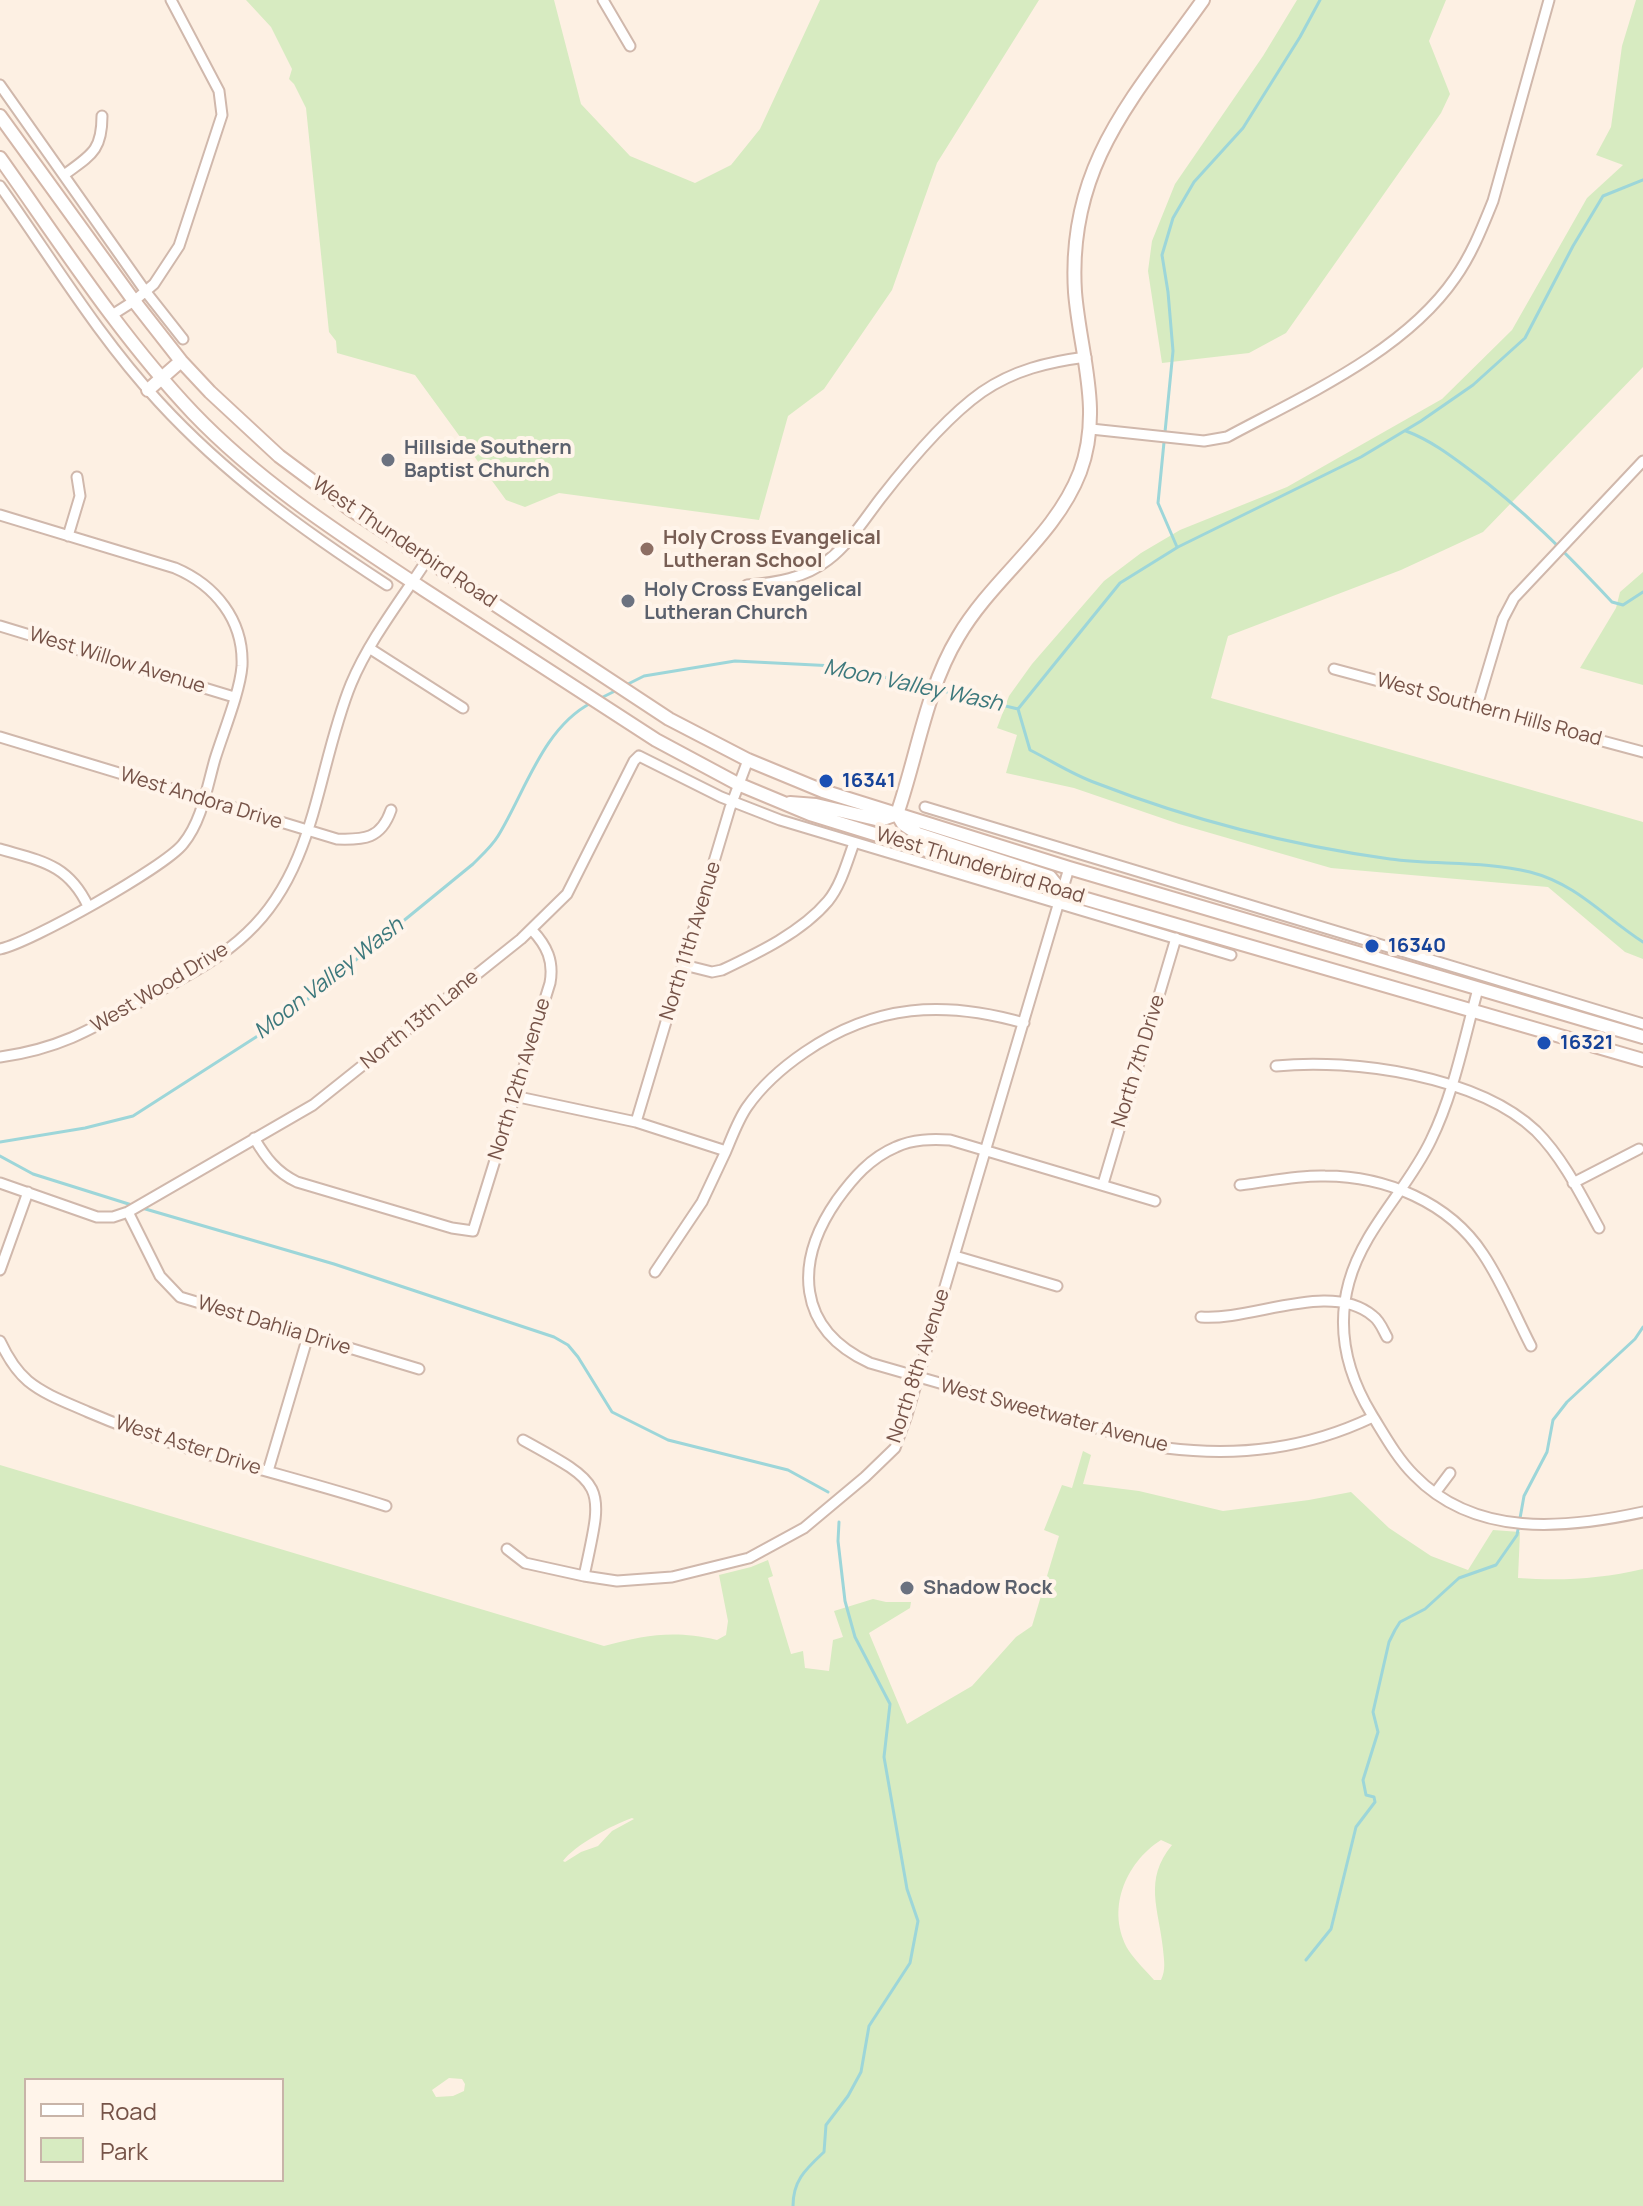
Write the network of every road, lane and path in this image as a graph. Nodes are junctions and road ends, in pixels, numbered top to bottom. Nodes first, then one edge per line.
1 (171, 0) edge
2 (603, 0) edge
3 (1203, 0) edge
4 (1549, 0) edge
5 (630, 46) dead end
6 (0, 85) edge
7 (0, 116) edge
8 (102, 116) dead end
9 (5, 133) edge
10 (0, 158) edge
11 (64, 175) junction
12 (0, 186) edge
13 (146, 292) junction
14 (134, 301) junction
15 (112, 315) junction
16 (183, 339) dead end
17 (1086, 357) junction
18 (181, 361) junction
19 (162, 378) junction
20 (148, 390) junction
21 (1091, 429) junction
22 (1643, 461) edge
23 (77, 477) dead end
24 (0, 515) edge
25 (68, 536) junction
26 (370, 554) junction
27 (427, 560) junction
28 (361, 568) junction
29 (413, 582) junction
30 (387, 585) dead end
31 (747, 585) dead end
32 (0, 626) edge
33 (369, 648) junction
34 (567, 651) junction
35 (1334, 669) dead end
36 (553, 673) junction
37 (234, 697) junction
38 (1477, 706) junction
39 (463, 708) dead end
40 (0, 737) edge
41 (1643, 752) edge
42 (639, 756) joint
43 (748, 760) junction
44 (738, 784) junction
45 (203, 799) junction
46 (733, 802) junction
47 (779, 802) junction
48 (925, 807) dead end
49 (391, 810) dead end
50 (897, 814) junction
51 (975, 823) junction
52 (307, 831) junction
53 (970, 837) junction
54 (854, 843) junction
55 (0, 849) edge
56 (1069, 868) junction
57 (1060, 898) junction
58 (88, 906) junction
59 (532, 930) junction
60 (1176, 938) junction
61 (0, 949) edge
62 (1231, 955) dead end
63 (1434, 960) junction
64 (684, 965) junction
65 (1430, 975) junction
66 (1478, 989) junction
67 (1424, 995) junction
68 (1472, 1010) junction
69 (1024, 1023) junction
70 (1643, 1024) edge
71 (1643, 1037) edge
72 (0, 1057) edge
73 (1643, 1060) edge
74 (1276, 1066) dead end
75 (1450, 1086) junction
76 (514, 1096) junction
77 (636, 1122) junction
78 (254, 1138) junction
79 (1639, 1149) dead end
80 (986, 1150) junction
81 (726, 1151) junction
82 (0, 1183) edge
83 (1573, 1183) junction
84 (1103, 1184) junction
85 (1240, 1185) dead end
86 (1400, 1190) junction
87 (28, 1192) junction
88 (1155, 1201) dead end
89 (130, 1210) junction
90 (1599, 1228) dead end
91 (955, 1256) junction
92 (0, 1270) edge
93 (655, 1272) dead end
94 (1057, 1286) dead end
95 (1344, 1303) junction
96 (1201, 1317) dead end
97 (308, 1336) junction
98 (1387, 1337) dead end
99 (0, 1341) edge
100 (1531, 1346) dead end
101 (3, 1357) edge
102 (419, 1369) dead end
103 (918, 1379) junction
104 (1373, 1417) junction
105 (523, 1440) dead end
106 (268, 1471) junction
107 (1450, 1473) dead end
108 (1435, 1493) junction
109 (386, 1506) dead end
110 (1643, 1512) edge
111 (507, 1549) dead end
112 (584, 1576) junction

1 - 13 street
2 - 5 street
3 - 17 main road
4 - 21 street
6 - 11 street
7 - 9 main road, West Thunderbird Road
8 - 11 street
9 - 14 main road, West Thunderbird Road
10 - 15 main road, West Thunderbird Road
11 - 13 street
12 - 20 street
13 - 14 street
13 - 16 street
14 - 15 street
14 - 18 main road, West Thunderbird Road
15 - 19 main road, West Thunderbird Road
17 - 21 main road
17 - 31 street
18 - 19 main road
18 - 27 main road, West Thunderbird Road
19 - 20 main road
19 - 26 main road, West Thunderbird Road
20 - 28 street
21 - 50 main road
22 - 38 street
23 - 25 street
24 - 25 street
25 - 37 street
26 - 28 street, West Thunderbird Road
26 - 29 main road, West Thunderbird Road
27 - 29 street, West Wood Drive
27 - 34 main road, West Thunderbird Road
28 - 30 street
29 - 33 street, West Wood Drive
29 - 36 main road, West Thunderbird Road
32 - 37 street, West Willow Avenue
33 - 39 street
33 - 52 street, West Wood Drive
34 - 36 main road
34 - 43 main road, West Thunderbird Road
35 - 38 street, West Southern Hills Road
36 - 44 main road, West Thunderbird Road
37 - 45 street
38 - 41 street, West Southern Hills Road
40 - 45 street, West Andora Drive
42 - 46 street, West Thunderbird Road
42 - 59 street, North 13th Lane
43 - 44 street, North 11th Avenue
43 - 50 main road, West Thunderbird Road
44 - 46 street, North 11th Avenue
44 - 47 main road, West Thunderbird Road
45 - 52 street, West Andora Drive
45 - 58 street
46 - 54 street, West Thunderbird Road
46 - 64 street, North 11th Avenue
47 - 50 main road
47 - 57 main road, West Thunderbird Road
48 - 51 street, West Thunderbird Road
49 - 52 street, West Andora Drive
50 - 53 main road, West Thunderbird Road
50 - 57 main road
51 - 53 street, West Thunderbird Road
51 - 63 street, West Thunderbird Road
52 - 72 street, West Wood Drive
53 - 56 main road, West Thunderbird Road
54 - 57 street, West Thunderbird Road
54 - 64 street
55 - 58 street
56 - 57 street, North 8th Avenue
56 - 65 main road, West Thunderbird Road
57 - 60 street, West Thunderbird Road
57 - 67 main road, West Thunderbird Road
57 - 69 street, North 8th Avenue
58 - 61 street
59 - 76 street, North 12th Avenue
59 - 78 street, North 13th Lane
60 - 62 street, West Thunderbird Road
60 - 84 street, North 7th Drive
63 - 65 street
63 - 70 street, West Thunderbird Road
64 - 77 street, North 11th Avenue
65 - 66 main road, West Thunderbird Road
65 - 67 main road
66 - 68 street
66 - 71 main road, West Thunderbird Road
67 - 68 main road, West Thunderbird Road
68 - 73 main road, West Thunderbird Road
68 - 75 street
69 - 80 street, North 8th Avenue
69 - 81 street
74 - 75 street
75 - 83 street
75 - 86 street
76 - 77 street
76 - 78 street, North 12th Avenue
77 - 81 street
78 - 89 street, North 13th Lane
79 - 83 street
80 - 84 street, West Sweetwater Avenue
80 - 91 street, North 8th Avenue
80 - 103 street, West Sweetwater Avenue
81 - 93 street
82 - 87 street
83 - 90 street
84 - 88 street, West Sweetwater Avenue
85 - 86 street
86 - 95 street
86 - 100 street
87 - 89 street
87 - 92 street
89 - 97 street, West Dahlia Drive
91 - 94 street
91 - 103 street, North 8th Avenue
95 - 96 street
95 - 98 street
95 - 104 street
97 - 102 street, West Dahlia Drive
97 - 106 street
99 - 101 street, West Aster Drive
101 - 106 street, West Aster Drive
103 - 104 street, West Sweetwater Avenue
103 - 112 street, North 8th Avenue
104 - 108 street
105 - 112 street
106 - 109 street, West Aster Drive
107 - 108 street
108 - 110 street
111 - 112 street, North 8th Avenue

